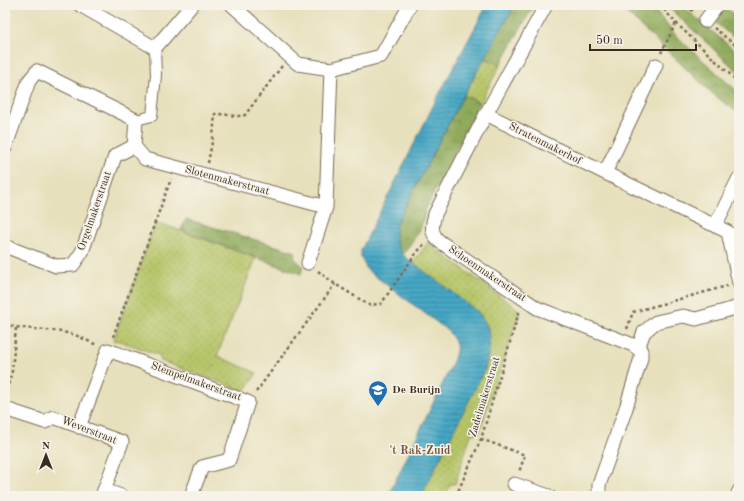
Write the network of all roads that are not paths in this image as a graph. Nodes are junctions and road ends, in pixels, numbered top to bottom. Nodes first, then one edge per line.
1 (80, 5) edge
2 (192, 5) edge
3 (232, 5) edge
4 (410, 5) edge
5 (546, 5) edge
6 (717, 5) edge
7 (705, 21) dead end
8 (155, 48) junction
9 (656, 64) road end
10 (332, 69) junction
11 (486, 114) junction
12 (136, 120) junction
13 (134, 146) junction
14 (5, 148) edge
15 (604, 173) junction
16 (739, 178) edge
17 (326, 207) junction
18 (715, 226) junction
19 (5, 246) edge
20 (308, 263) road end
21 (739, 283) edge
22 (739, 307) edge
23 (638, 348) junction
24 (5, 408) edge
25 (80, 427) junction
26 (514, 484) road end
27 (739, 491) edge
28 (103, 493) edge
29 (534, 494) edge
30 (121, 496) edge
31 (191, 496) edge
32 (549, 496) edge
33 (599, 496) edge
34 (737, 496) edge

1 - 8 street
2 - 8 street
3 - 10 street
4 - 10 street
5 - 11 street, Schoenmakerstraat
6 - 7 street
8 - 12 street
9 - 15 street
10 - 17 street
11 - 15 street, Stratenmakerhof
11 - 23 street, Schoenmakerstraat
12 - 13 street
12 - 14 street
13 - 17 street, Slotenmakerstraat
13 - 19 street, Orgelmakerstraat
15 - 18 street, Stratenmakerhof
16 - 18 street
17 - 20 street
18 - 21 street, Stratenmakerhof
22 - 23 street
23 - 33 street
24 - 25 street, Weverstraat
25 - 28 street, Weverstraat
25 - 31 street, Stempelmakerstraat
26 - 29 street
27 - 34 street
28 - 30 street
29 - 32 street

